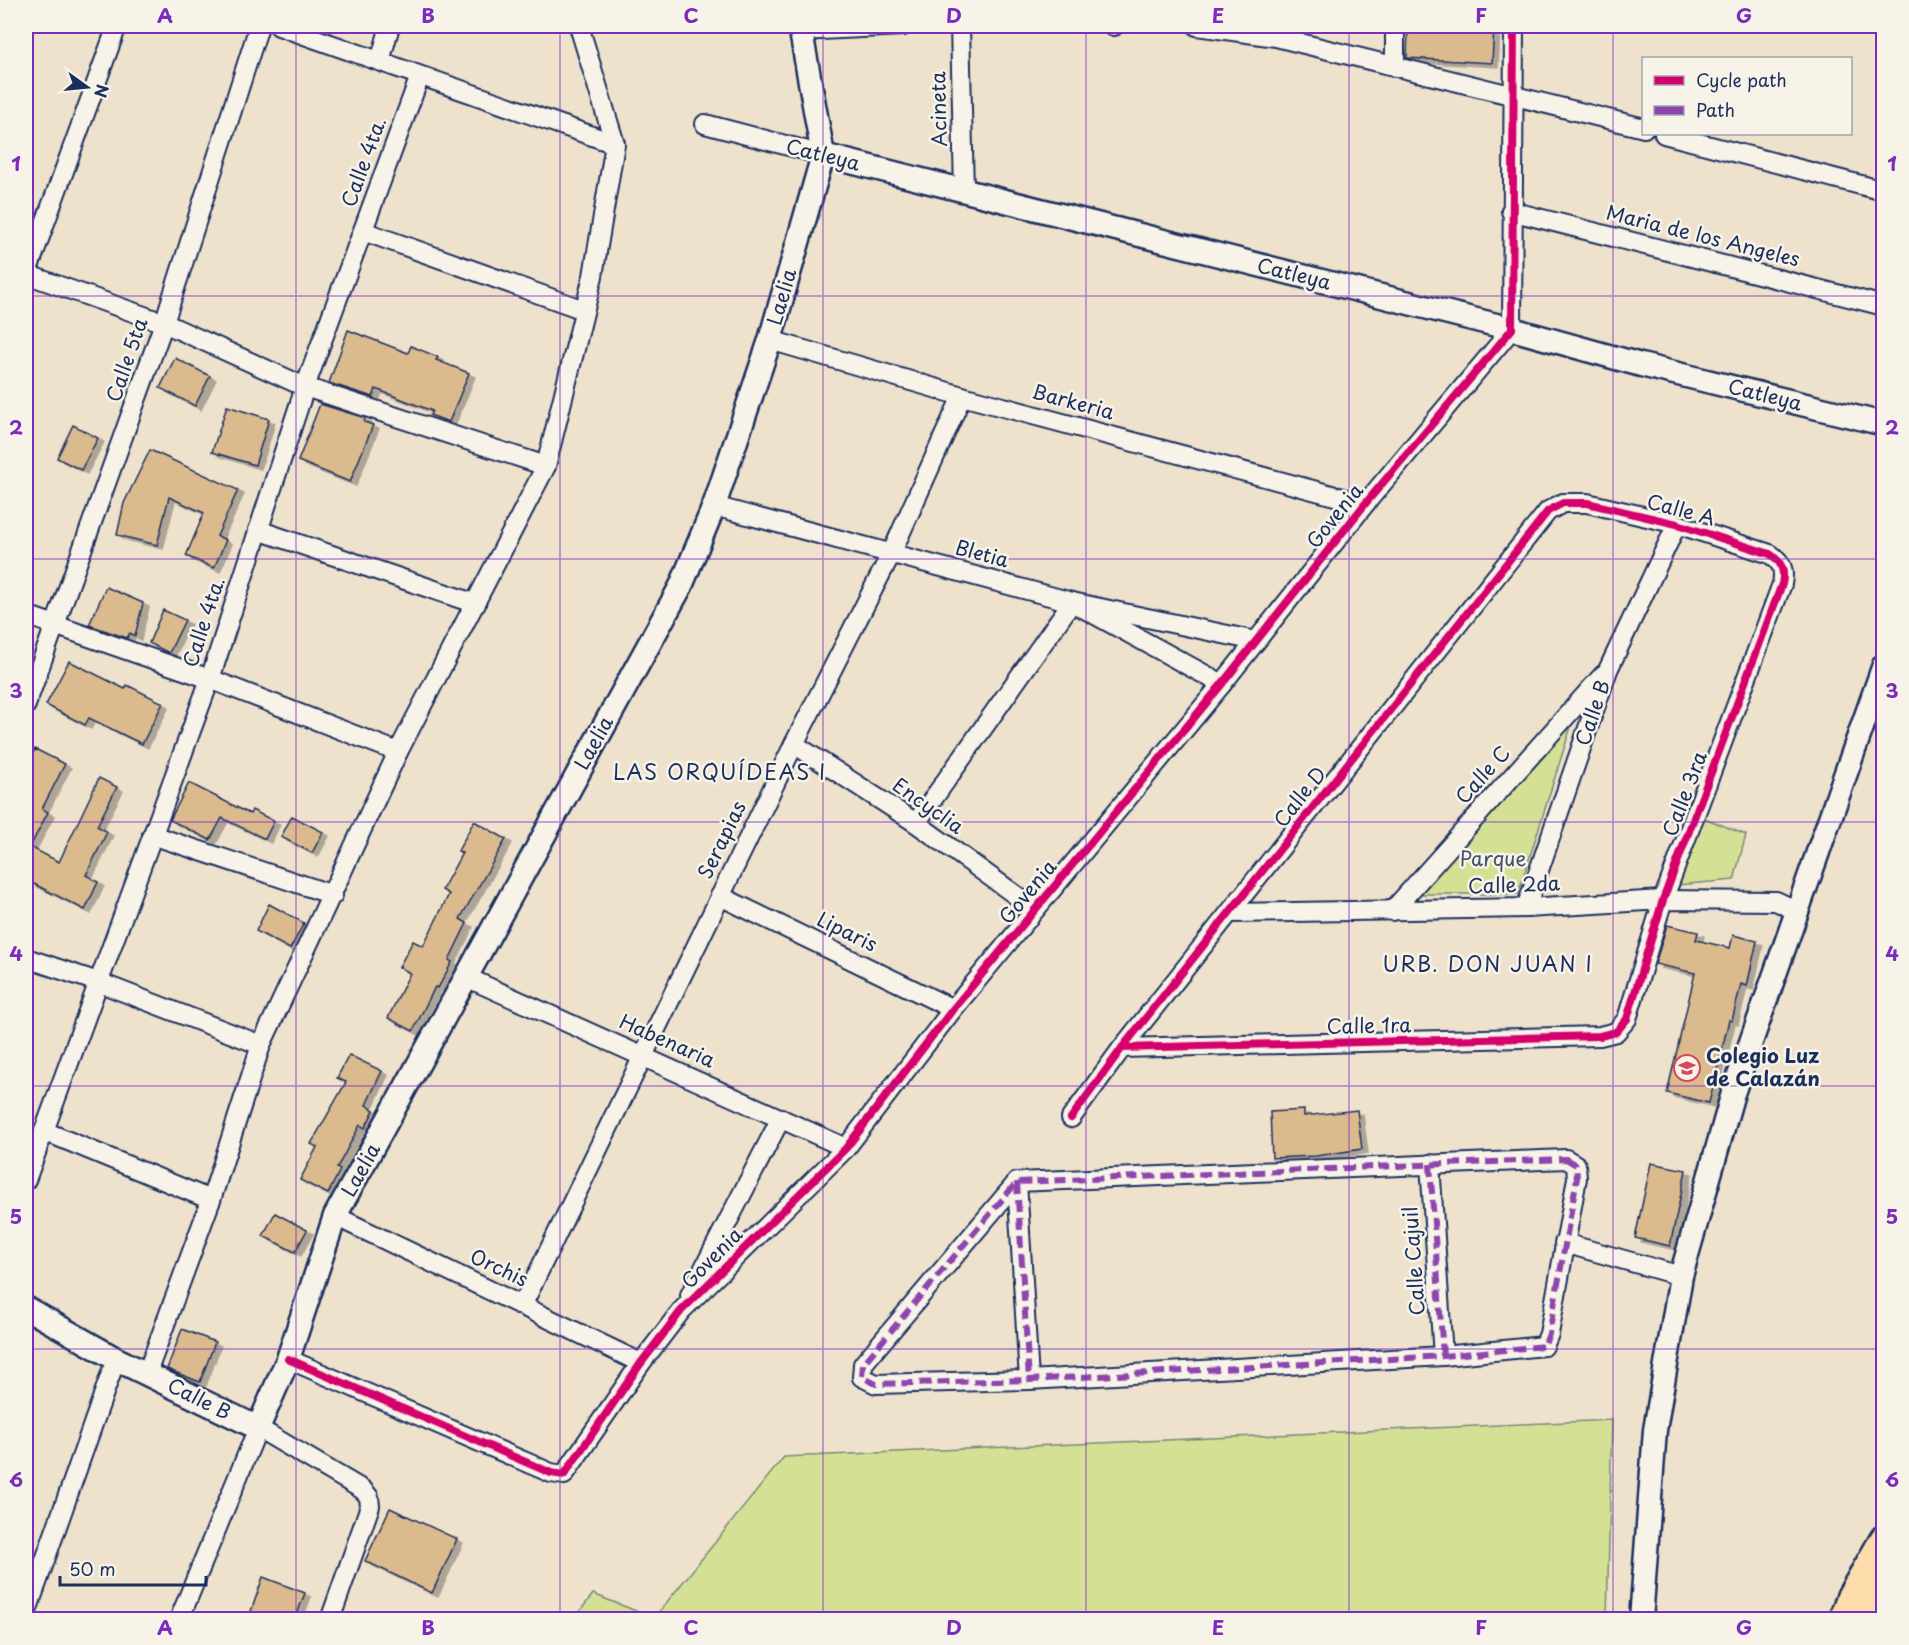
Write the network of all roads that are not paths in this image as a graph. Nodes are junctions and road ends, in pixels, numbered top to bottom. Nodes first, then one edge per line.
1 (117, 26) edge
2 (259, 26) edge
3 (279, 26) edge
4 (390, 26) edge
5 (579, 26) edge
6 (903, 26) edge
7 (960, 26) edge
8 (1197, 26) edge
9 (1395, 26) edge
10 (1514, 26) edge
11 (800, 28) edge
12 (1276, 31) edge
13 (380, 61) junction
14 (1395, 67) junction
15 (420, 76) junction
16 (1514, 95) junction
17 (705, 124) dead end
18 (1642, 127) edge
19 (1668, 135) edge
20 (615, 144) junction
21 (823, 155) junction
22 (963, 191) junction
23 (1884, 191) edge
24 (1511, 211) junction
25 (363, 231) junction
26 (26, 274) edge
27 (1884, 306) edge
28 (584, 310) junction
29 (164, 323) junction
30 (1512, 329) junction
31 (770, 340) junction
32 (305, 387) junction
33 (962, 396) junction
34 (1884, 424) edge
35 (546, 466) junction
36 (1563, 503) joint
37 (1365, 504) junction
38 (714, 506) junction
39 (1677, 524) junction
40 (258, 530) junction
41 (892, 552) junction
42 (1782, 567) joint
43 (1072, 602) junction
44 (476, 604) junction
45 (26, 615) edge
46 (56, 627) junction
47 (1256, 641) junction
48 (1884, 665) edge
49 (1608, 670) junction
50 (210, 679) junction
51 (1222, 684) junction
52 (26, 705) edge
53 (794, 744) junction
54 (398, 752) junction
55 (916, 822) junction
56 (152, 835) junction
57 (333, 895) junction
58 (720, 896) junction
59 (1663, 900) junction
60 (1526, 908) junction
61 (1035, 909) junction
62 (1797, 910) junction
63 (1392, 911) junction
64 (1230, 913) junction
65 (26, 957) edge
66 (468, 978) junction
67 (99, 982) junction
68 (953, 1009) junction
69 (1616, 1032) joint
70 (261, 1045) junction
71 (1122, 1048) junction
72 (644, 1055) junction
73 (781, 1118) junction
74 (1071, 1118) dead end
75 (44, 1131) junction
76 (846, 1148) junction
77 (1430, 1164) junction
78 (26, 1180) edge
79 (1017, 1182) junction
80 (211, 1200) junction
81 (335, 1216) junction
82 (1564, 1243) junction
83 (1681, 1276) junction
84 (523, 1304) junction
85 (26, 1308) edge
86 (681, 1311) junction
87 (1443, 1356) junction
88 (116, 1359) junction
89 (288, 1359) junction
90 (641, 1363) junction
91 (147, 1373) junction
92 (1029, 1380) junction
93 (258, 1428) junction
94 (1881, 1544) edge
95 (26, 1614) edge
96 (179, 1620) edge
97 (330, 1620) edge
98 (1641, 1620) edge
99 (1842, 1620) edge
100 (1865, 1620) edge

1 - 26 street
2 - 29 street, Calle 5ta
3 - 13 street
4 - 13 street
5 - 20 street
6 - 11 street
7 - 22 street, Acineta
8 - 12 street
9 - 14 street
10 - 16 street
11 - 21 street, Laelia
12 - 14 street
13 - 15 street
14 - 16 street
15 - 20 street
15 - 25 street, Calle 4ta.
16 - 18 street
16 - 24 street
17 - 21 street, Catleya
19 - 23 street
20 - 28 street
21 - 22 street, Catleya
21 - 31 street, Laelia
22 - 30 street, Catleya
24 - 27 street, Maria de los Angeles
24 - 30 street
25 - 28 street
25 - 32 street, Calle 4ta.
26 - 29 street
28 - 35 street
29 - 32 street
29 - 46 street, Calle 5ta
30 - 34 street, Catleya
30 - 37 street, Govenia
31 - 33 street, Barkeria
31 - 38 street, Laelia
32 - 35 street
32 - 40 street, Calle 4ta.
33 - 37 street, Barkeria
33 - 41 street, Serapias
35 - 44 street
36 - 39 street, Calle A
36 - 64 street, Calle D
37 - 47 street, Govenia
38 - 41 street, Bletia
38 - 66 street, Laelia
39 - 42 street, Calle A
39 - 49 street, Calle B
40 - 44 street
40 - 50 street, Calle 4ta.
41 - 43 street, Bletia
41 - 53 street, Serapias
42 - 59 street, Calle 3ra
43 - 47 street
43 - 51 street, Bletia
43 - 55 street
44 - 54 street
45 - 46 street
46 - 50 street
46 - 52 street, Calle 5ta
47 - 51 street, Govenia
48 - 62 street
49 - 60 street, Calle B
49 - 63 street, Calle C
50 - 54 street
50 - 56 street, Calle 4ta.
51 - 61 street, Govenia
53 - 55 street, Encyclia
53 - 58 street, Serapias
54 - 57 street
55 - 61 street, Encyclia
56 - 57 street
56 - 67 street, Calle 4ta.
57 - 70 street
58 - 68 street, Liparis
58 - 72 street, Serapias
59 - 60 street, Calle 2da
59 - 62 street, Calle 2da
59 - 69 street, Calle 3ra
60 - 63 street, Calle 2da
61 - 68 street, Govenia
62 - 83 street
63 - 64 street, Calle 2da
64 - 71 street, Calle D
65 - 67 street
66 - 72 street, Habenaria
66 - 81 street, Laelia
67 - 70 street
67 - 75 street, Calle 4ta.
68 - 76 street, Govenia
69 - 71 street, Calle 1ra
70 - 80 street
71 - 74 street, Calle D
72 - 73 street, Habenaria
72 - 84 street, Serapias
73 - 76 street, Habenaria
73 - 86 street
75 - 78 street, Calle 4ta.
75 - 80 street
76 - 86 street, Govenia
77 - 79 street
77 - 82 street
77 - 87 street, Calle Cajuil
79 - 92 street
79 - 92 street
80 - 91 street
81 - 84 street, Orchis
81 - 89 street, Laelia
82 - 83 street
82 - 87 street
83 - 98 street
84 - 90 street, Orchis
85 - 88 street, Calle B
86 - 90 street, Govenia
87 - 92 street
88 - 91 street, Calle B
88 - 95 street
89 - 90 street, Govenia
89 - 93 street, Laelia
91 - 93 street, Calle B
93 - 96 street
93 - 97 street, Calle B
94 - 99 main road
94 - 100 main road

